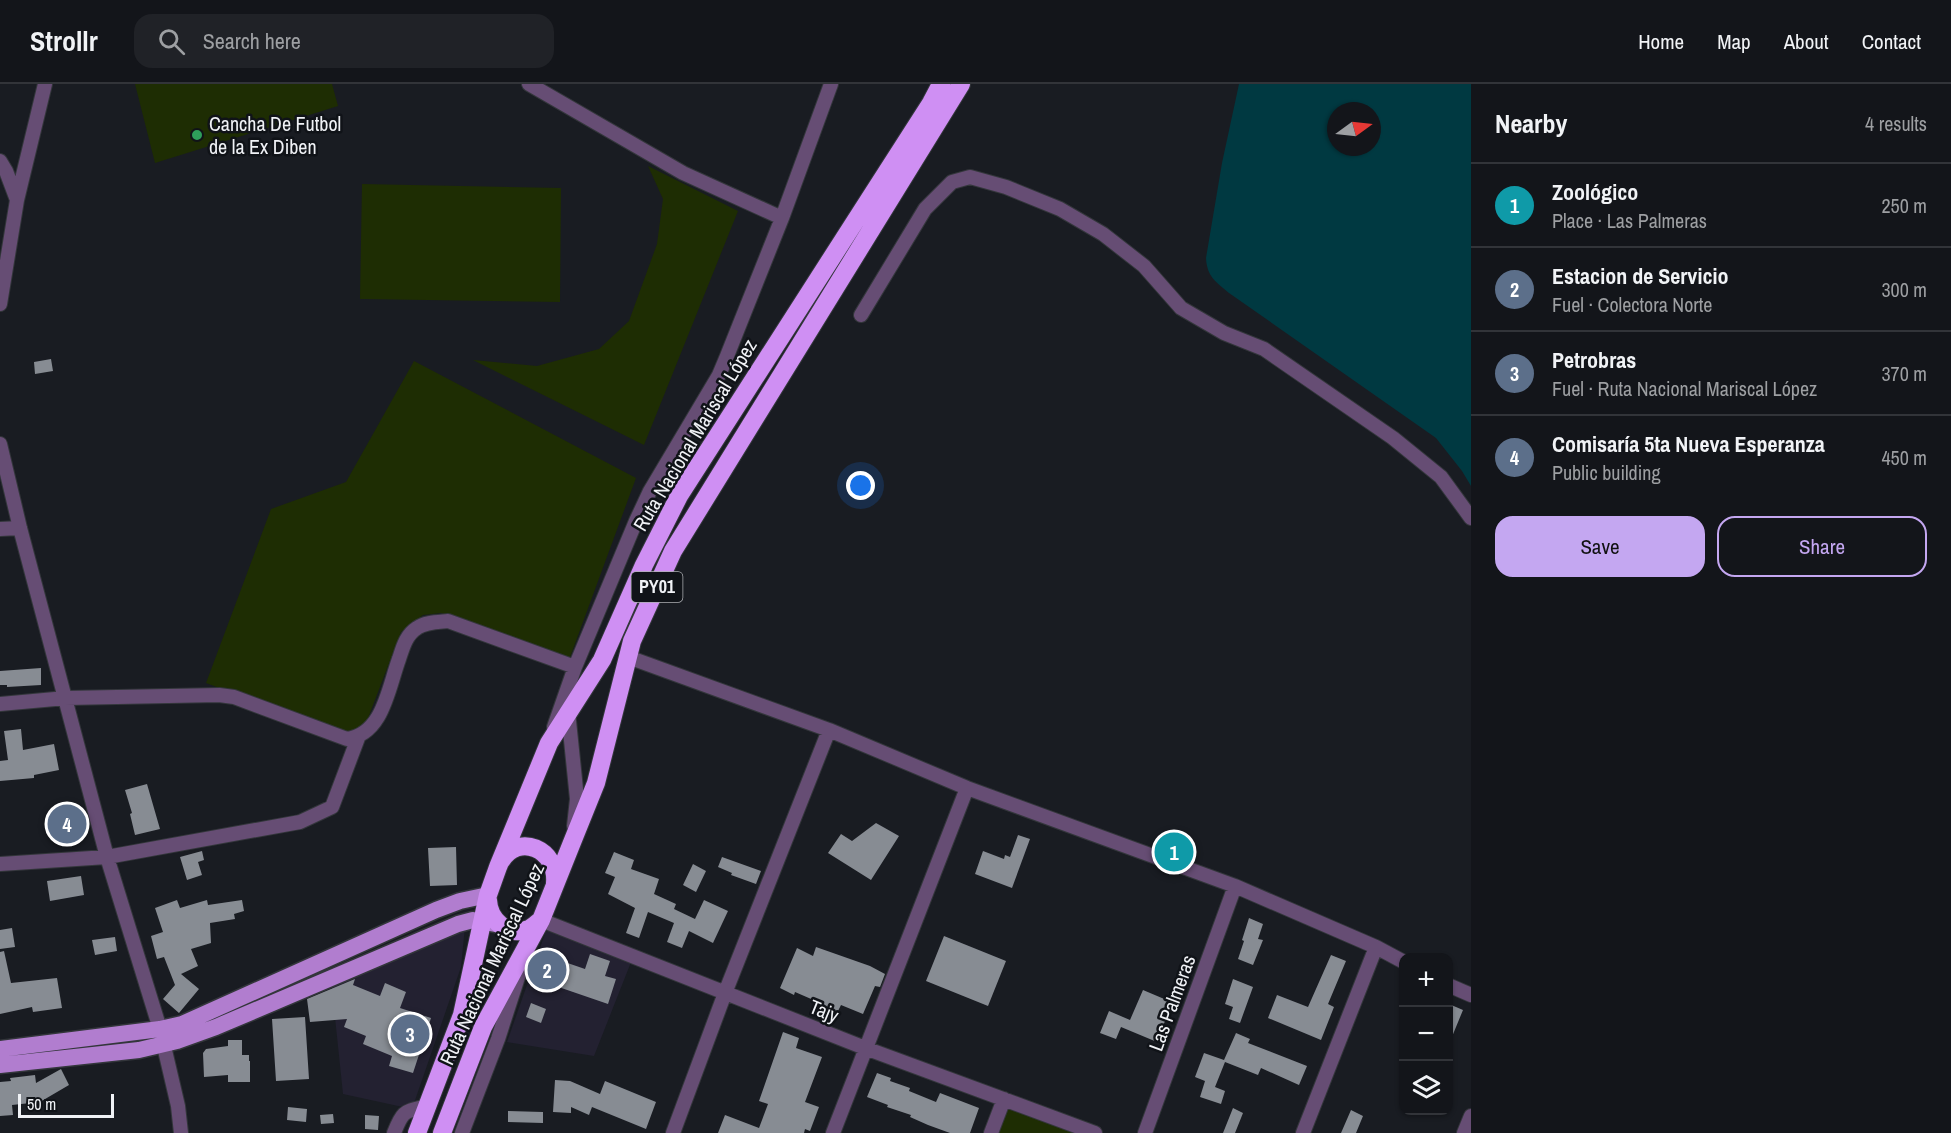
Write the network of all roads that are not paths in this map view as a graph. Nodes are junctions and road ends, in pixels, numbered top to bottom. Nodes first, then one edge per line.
1 (45, 84) edge
2 (529, 84) edge
3 (831, 84) edge
4 (941, 84) edge
5 (961, 84) edge
6 (0, 161) edge
7 (17, 200) junction
8 (782, 218) junction
9 (0, 304) edge
10 (861, 315) dead end
11 (0, 444) edge
12 (1471, 518) edge
13 (20, 528) junction
14 (0, 529) edge
15 (628, 657) junction
16 (575, 667) junction
17 (568, 685) junction
18 (66, 698) junction
19 (0, 704) edge
20 (568, 712) junction
21 (830, 730) junction
22 (358, 738) junction
23 (549, 743) junction
24 (967, 788) junction
25 (571, 845) junction
26 (107, 857) junction
27 (0, 864) edge
28 (498, 867) junction
29 (555, 885) junction
30 (1235, 886) junction
31 (488, 896) junction
32 (541, 921) junction
33 (491, 923) junction
34 (528, 946) junction
35 (1376, 947) junction
36 (1399, 959) edge
37 (1453, 987) edge
38 (725, 993) junction
39 (1471, 995) edge
40 (161, 1036) junction
41 (865, 1048) junction
42 (0, 1049) edge
43 (0, 1065) edge
44 (1004, 1099) junction
45 (427, 1106) junction
46 (1471, 1116) edge
47 (181, 1133) edge
48 (394, 1133) edge
49 (417, 1133) edge
50 (442, 1133) edge
51 (462, 1133) edge
52 (673, 1133) edge
53 (833, 1133) edge
54 (991, 1133) edge
55 (1095, 1133) edge
56 (1145, 1133) edge
57 (1303, 1133) edge
58 (1464, 1133) edge

1 - 7 street
2 - 8 street
3 - 8 street
4 - 20 highway, Ruta Nacional Mariscal López / PY01
5 - 15 highway, Ruta Nacional Mariscal López / PY01
6 - 7 street
7 - 9 street
8 - 16 street
10 - 12 street
11 - 13 street
13 - 14 street
13 - 18 street
15 - 21 street
15 - 25 highway, Ruta Nacional Mariscal López / PY01
16 - 17 street
16 - 22 street
17 - 20 street
17 - 23 street
18 - 19 street
18 - 22 street
18 - 26 street
20 - 23 highway, Ruta Nacional Mariscal López / PY01
20 - 25 street
21 - 24 street
21 - 38 street
22 - 26 street
23 - 28 highway, Ruta Nacional Mariscal López / PY01
24 - 30 street
24 - 41 street
25 - 29 highway, Ruta Nacional Mariscal López / PY01
26 - 27 street
26 - 40 street
28 - 29 highway
28 - 31 highway, Ruta Nacional Mariscal López / PY01
29 - 32 highway, Ruta Nacional Mariscal López / PY01
30 - 35 street
30 - 56 street, Las Palmeras
31 - 33 highway
31 - 40 main road
32 - 33 highway
32 - 34 highway, Ruta Nacional Mariscal López / PY01
32 - 38 street, Tajy
33 - 40 main road
33 - 45 highway, Ruta Nacional Mariscal López
34 - 50 highway, Ruta Nacional Mariscal López / PY01
34 - 51 street
35 - 36 street
35 - 57 street
37 - 39 street
38 - 41 street, Tajy
38 - 52 street
40 - 42 main road
40 - 43 main road
40 - 47 street
41 - 44 street, Tajy
41 - 53 street
44 - 54 street
44 - 55 street, Tajy
45 - 48 street
45 - 49 highway, Ruta Nacional Mariscal López
46 - 58 street

